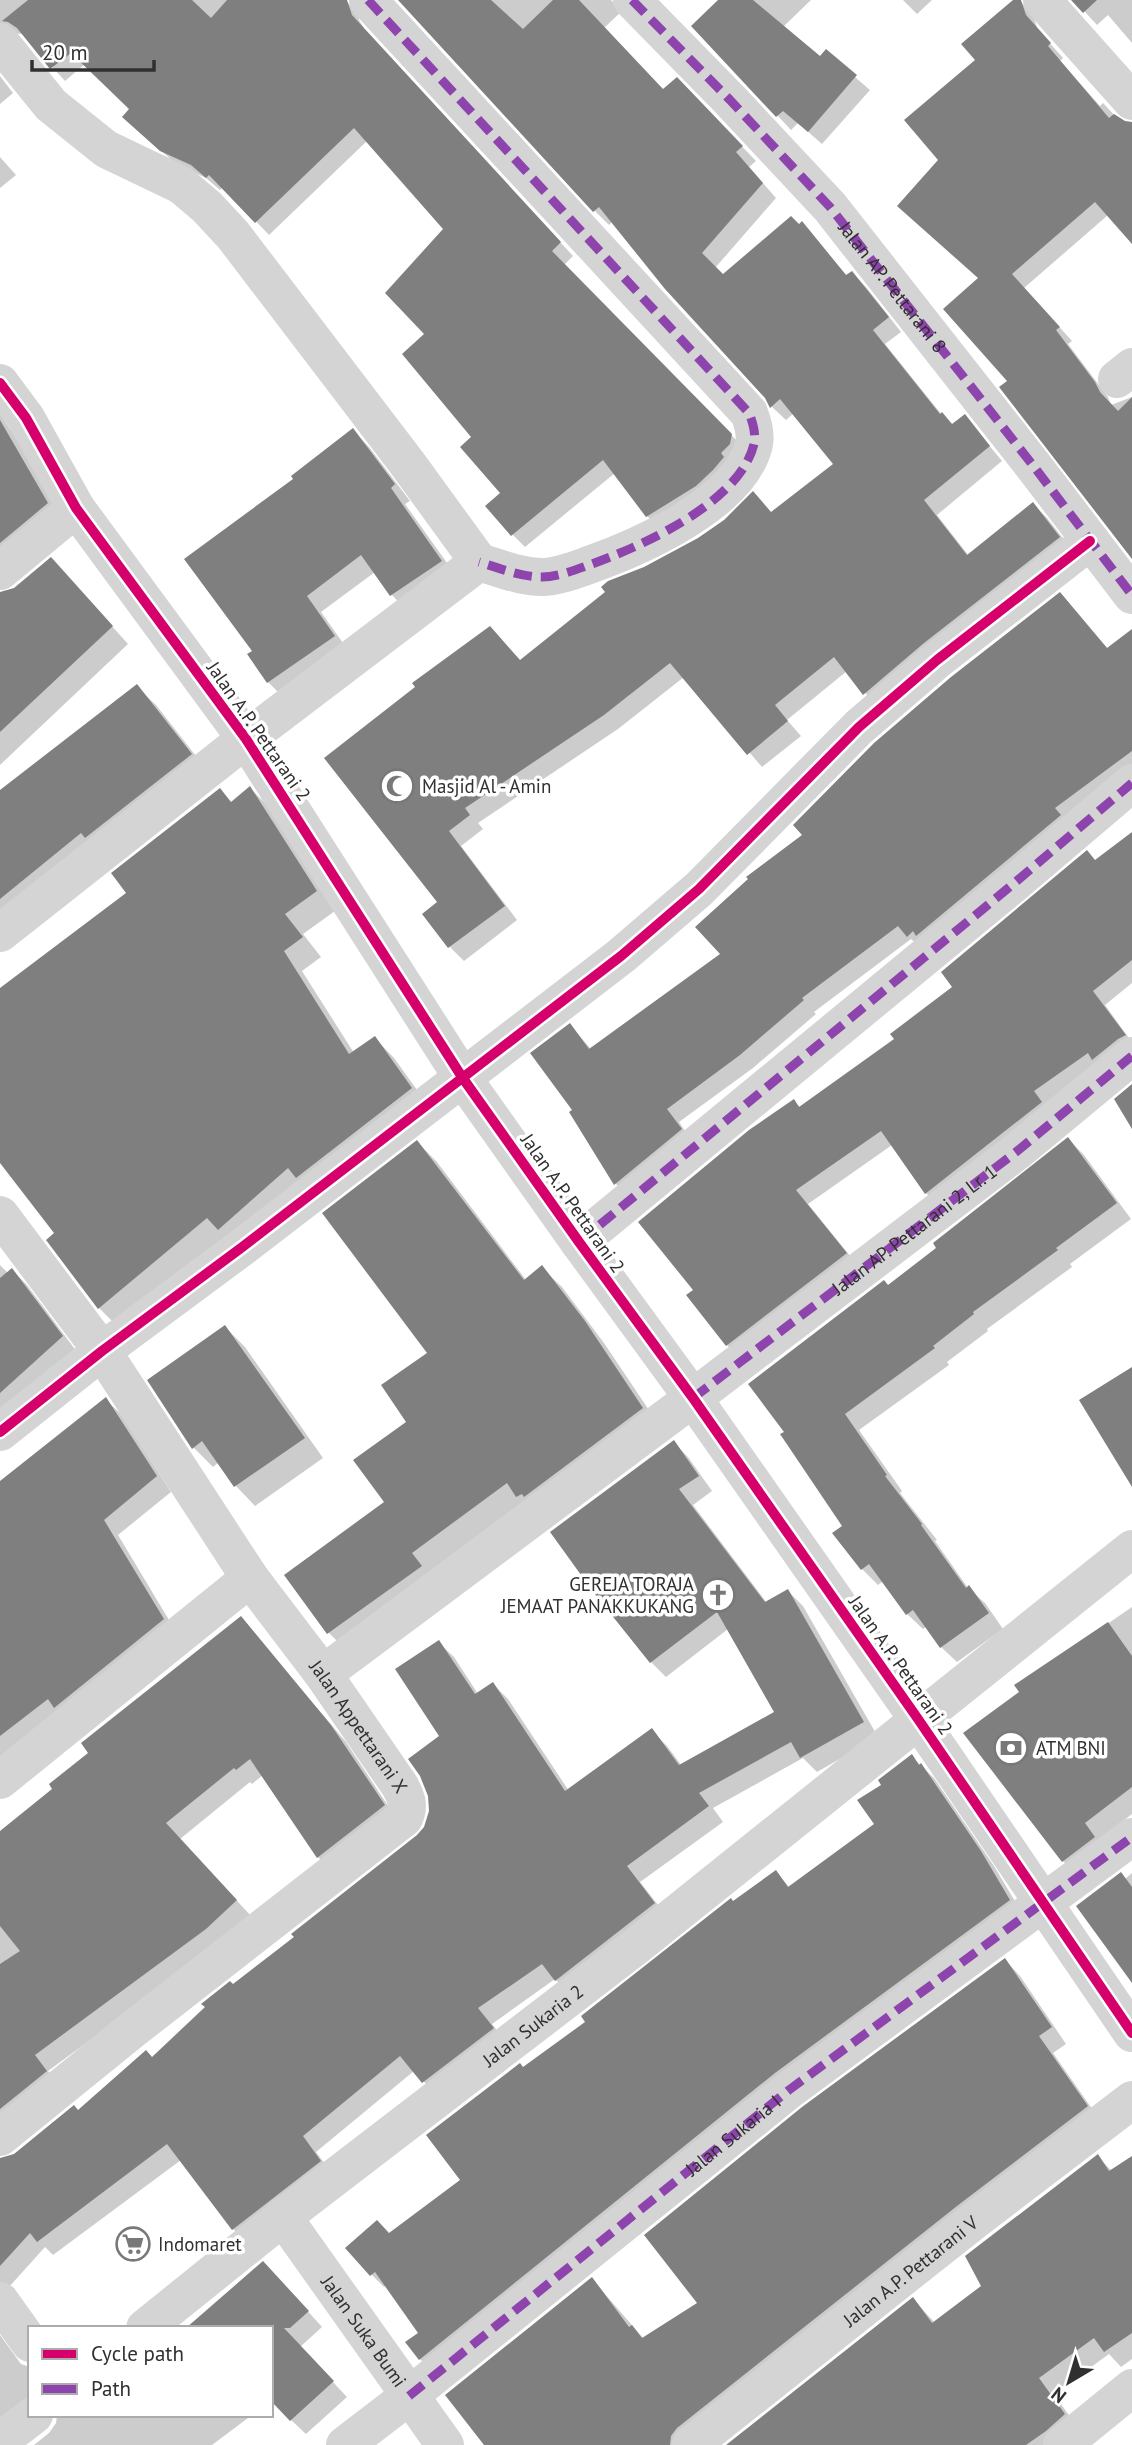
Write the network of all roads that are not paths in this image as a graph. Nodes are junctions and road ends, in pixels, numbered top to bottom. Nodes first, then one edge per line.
1 (368, 0) edge
2 (632, 0) edge
3 (1042, 0) edge
4 (0, 42) edge
5 (1132, 101) edge
6 (0, 383) edge
7 (76, 508) junction
8 (1090, 541) junction
9 (479, 562) junction
10 (0, 571) edge
11 (1132, 595) edge
12 (246, 739) junction
13 (1132, 783) edge
14 (0, 933) edge
15 (1132, 1056) edge
16 (462, 1077) junction
17 (0, 1215) edge
18 (579, 1242) junction
19 (102, 1351) junction
20 (693, 1398) junction
21 (0, 1432) edge
22 (1132, 1549) edge
23 (250, 1578) junction
24 (323, 1674) junction
25 (918, 1719) junction
26 (0, 1780) edge
27 (1132, 1837) edge
28 (1043, 1905) junction
29 (1132, 2033) edge
30 (1132, 2100) edge
31 (0, 2137) edge
32 (283, 2217) junction
33 (0, 2301) edge
34 (147, 2326) edge
35 (28, 2340) edge
36 (1132, 2388) edge
37 (409, 2396) junction
38 (31, 2417) edge
39 (0, 2441) edge
40 (345, 2445) edge
41 (445, 2445) edge
42 (691, 2445) edge
43 (1062, 2445) edge

1 - 9 street
2 - 8 street, Jalan AP. Pettarani 8
3 - 5 street
4 - 9 street
6 - 7 street, Jalan A.P. Pettarani 2
7 - 10 street
7 - 12 street, Jalan A.P. Pettarani 2
8 - 11 street, Jalan AP. Pettarani 8
8 - 16 street
9 - 12 street
12 - 14 street
12 - 16 street, Jalan A.P. Pettarani 2
13 - 18 street
15 - 20 street, Jalan AP. Pettarani 2, Lr. 1
16 - 18 street, Jalan A.P. Pettarani 2
16 - 19 street
17 - 19 street, Jalan Appettarani X
18 - 20 street, Jalan A.P. Pettarani 2
19 - 21 street
19 - 23 street, Jalan Appettarani X
20 - 24 street, Jalan AP. Pettarani 2, Lr. 1
20 - 25 street, Jalan A.P. Pettarani 2
22 - 25 street, Jalan Sukaria 2
23 - 24 street, Jalan Appettarani X
23 - 26 street
24 - 31 street, Jalan Appettarani X
25 - 28 street, Jalan A.P. Pettarani 2
25 - 32 street, Jalan Sukaria 2
27 - 28 street, Jalan Sukaria I
28 - 29 street, Jalan A.P. Pettarani 2
28 - 37 street, Jalan Sukaria I
30 - 42 street, Jalan A.P. Pettarani V
32 - 34 street, Jalan Sukaria 2
32 - 37 street, Jalan Suka Bumi
33 - 35 street
36 - 43 street
37 - 40 street, Jalan Sukaria I
37 - 41 street, Jalan Suka Bumi
38 - 39 street

